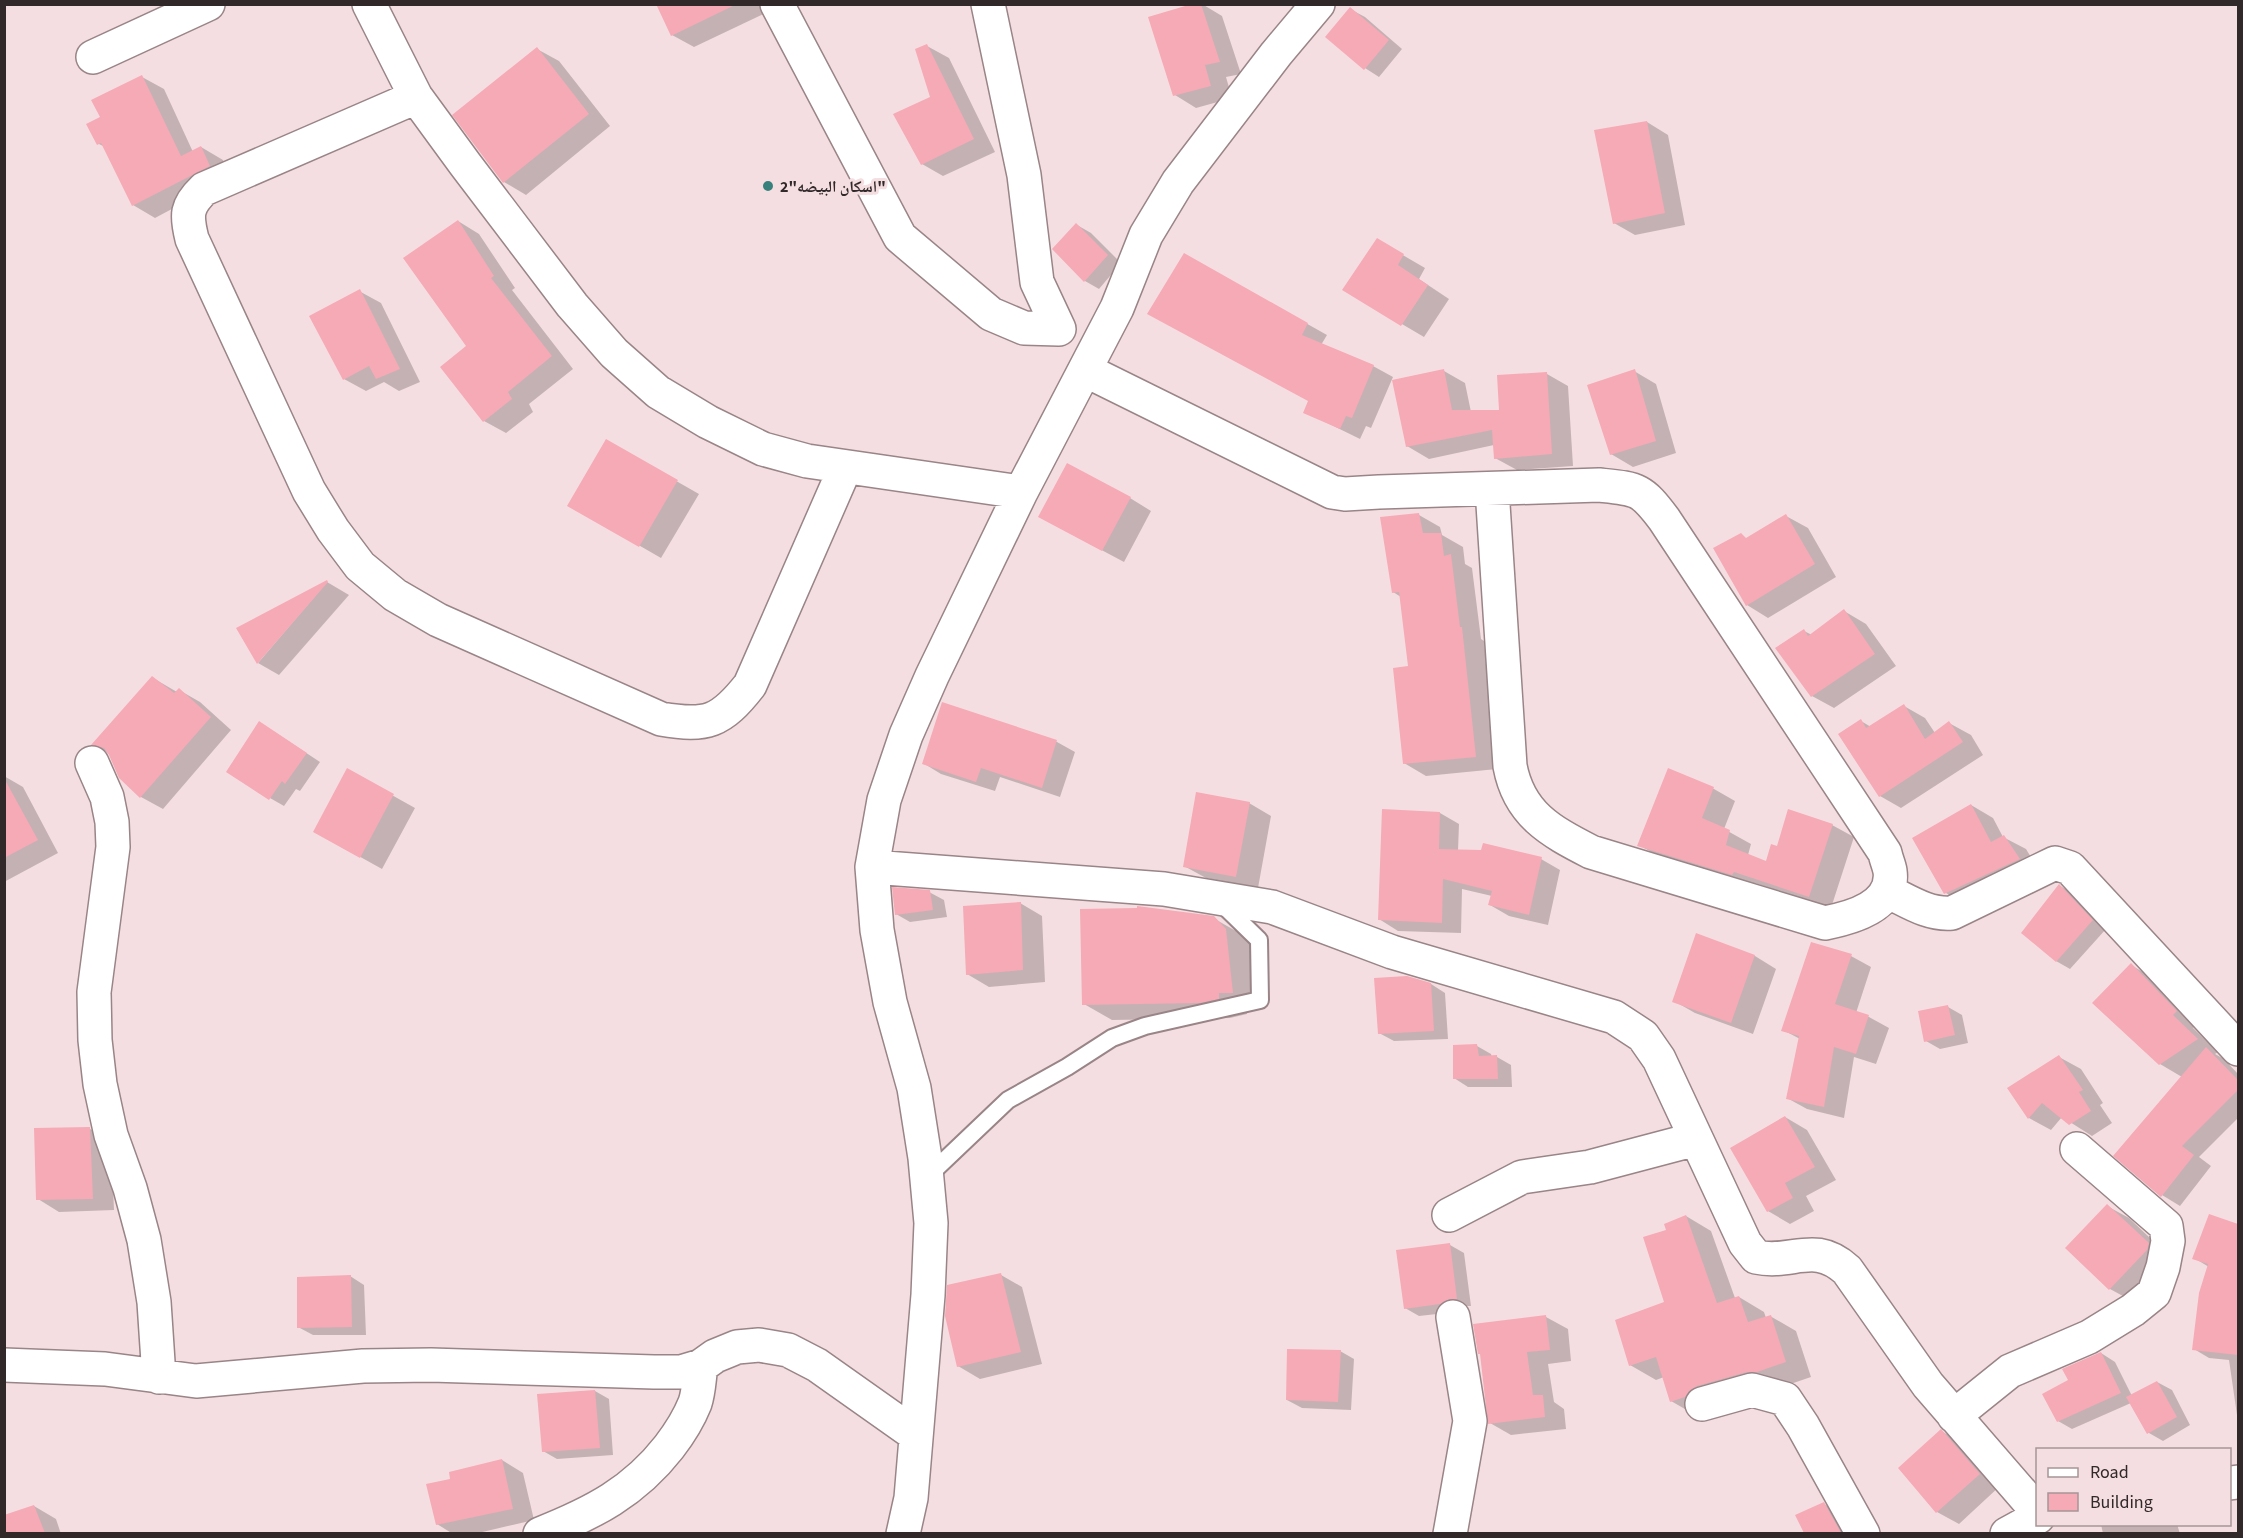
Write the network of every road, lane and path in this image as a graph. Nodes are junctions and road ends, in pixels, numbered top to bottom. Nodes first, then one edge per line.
1 (208, 4) edge
2 (369, 4) edge
3 (777, 4) edge
4 (988, 4) edge
5 (1318, 4) edge
6 (93, 57) dead end
7 (416, 97) junction
8 (1085, 370) junction
9 (845, 468) junction
10 (1492, 489) junction
11 (1021, 492) junction
12 (92, 763) dead end
13 (872, 867) junction
14 (1887, 891) junction
15 (1215, 898) junction
16 (2238, 1049) edge
17 (1696, 1139) junction
18 (2077, 1149) dead end
19 (927, 1177) junction
20 (1449, 1215) dead end
21 (1453, 1317) dead end
22 (4, 1365) edge
23 (701, 1366) junction
24 (159, 1377) junction
25 (1702, 1404) dead end
26 (1954, 1416) junction
27 (916, 1435) junction
28 (2036, 1514) edge
29 (2036, 1516) edge
30 (540, 1533) edge
31 (903, 1533) edge
32 (1450, 1533) edge
33 (1863, 1533) edge
34 (2007, 1533) edge

1 - 6 street
2 - 7 street
3 - 4 street
5 - 8 street
7 - 9 street
7 - 9 street
8 - 10 street
8 - 11 street
9 - 11 street
10 - 14 street
10 - 14 street
11 - 13 street
12 - 24 street
13 - 15 street
13 - 19 street
14 - 16 street
15 - 17 street
15 - 19 lane
17 - 20 street
17 - 26 street
18 - 26 street
19 - 27 street
21 - 32 street
22 - 24 street
23 - 24 street
23 - 27 street
23 - 30 street
25 - 33 street
26 - 28 street
27 - 31 street
29 - 34 street

